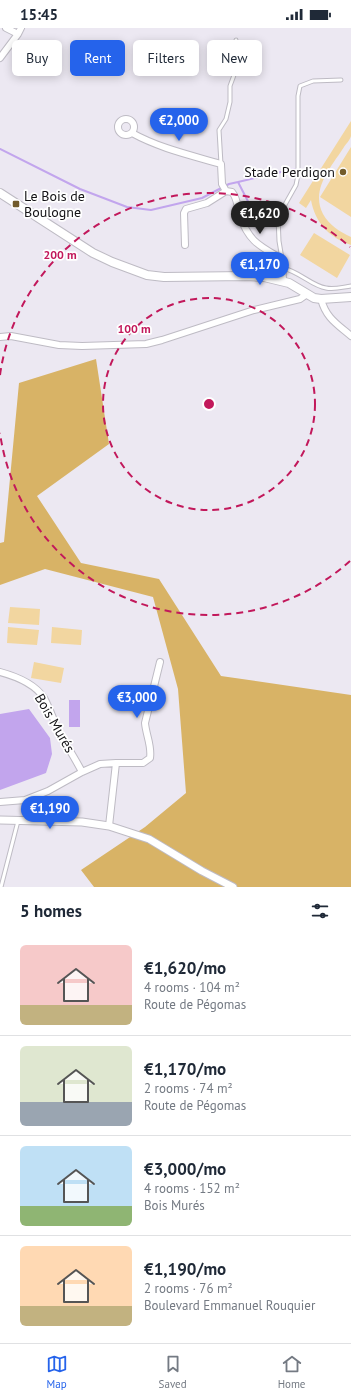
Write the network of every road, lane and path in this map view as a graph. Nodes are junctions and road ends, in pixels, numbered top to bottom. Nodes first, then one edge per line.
1 (6, 28) edge
2 (19, 31) edge
3 (0, 58) edge
4 (234, 76) edge
5 (341, 80) dead end
6 (132, 133) dead end
7 (221, 164) junction
8 (225, 188) junction
9 (0, 196) edge
10 (185, 245) dead end
11 (282, 259) junction
12 (282, 268) junction
13 (283, 281) junction
14 (351, 286) edge
15 (308, 294) junction
16 (351, 297) edge
17 (321, 299) junction
18 (351, 336) edge
19 (0, 337) edge
20 (160, 662) dead end
21 (0, 672) edge
22 (116, 763) junction
23 (82, 772) junction
24 (0, 802) edge
25 (0, 820) edge
26 (18, 820) junction
27 (109, 826) junction
28 (1, 887) edge
29 (234, 887) edge

1 - 2 street
2 - 3 street
4 - 7 lane
5 - 11 lane
6 - 7 street
7 - 8 street
8 - 10 street
8 - 11 street
9 - 13 main road
11 - 12 street
12 - 13 street
12 - 14 lane
13 - 15 main road
15 - 17 main road
15 - 19 street
16 - 17 main road
17 - 18 street
20 - 22 street
21 - 23 street, Bois Murés
22 - 23 street
22 - 27 street
23 - 24 street
25 - 26 street
26 - 27 street
26 - 28 lane
27 - 29 street

